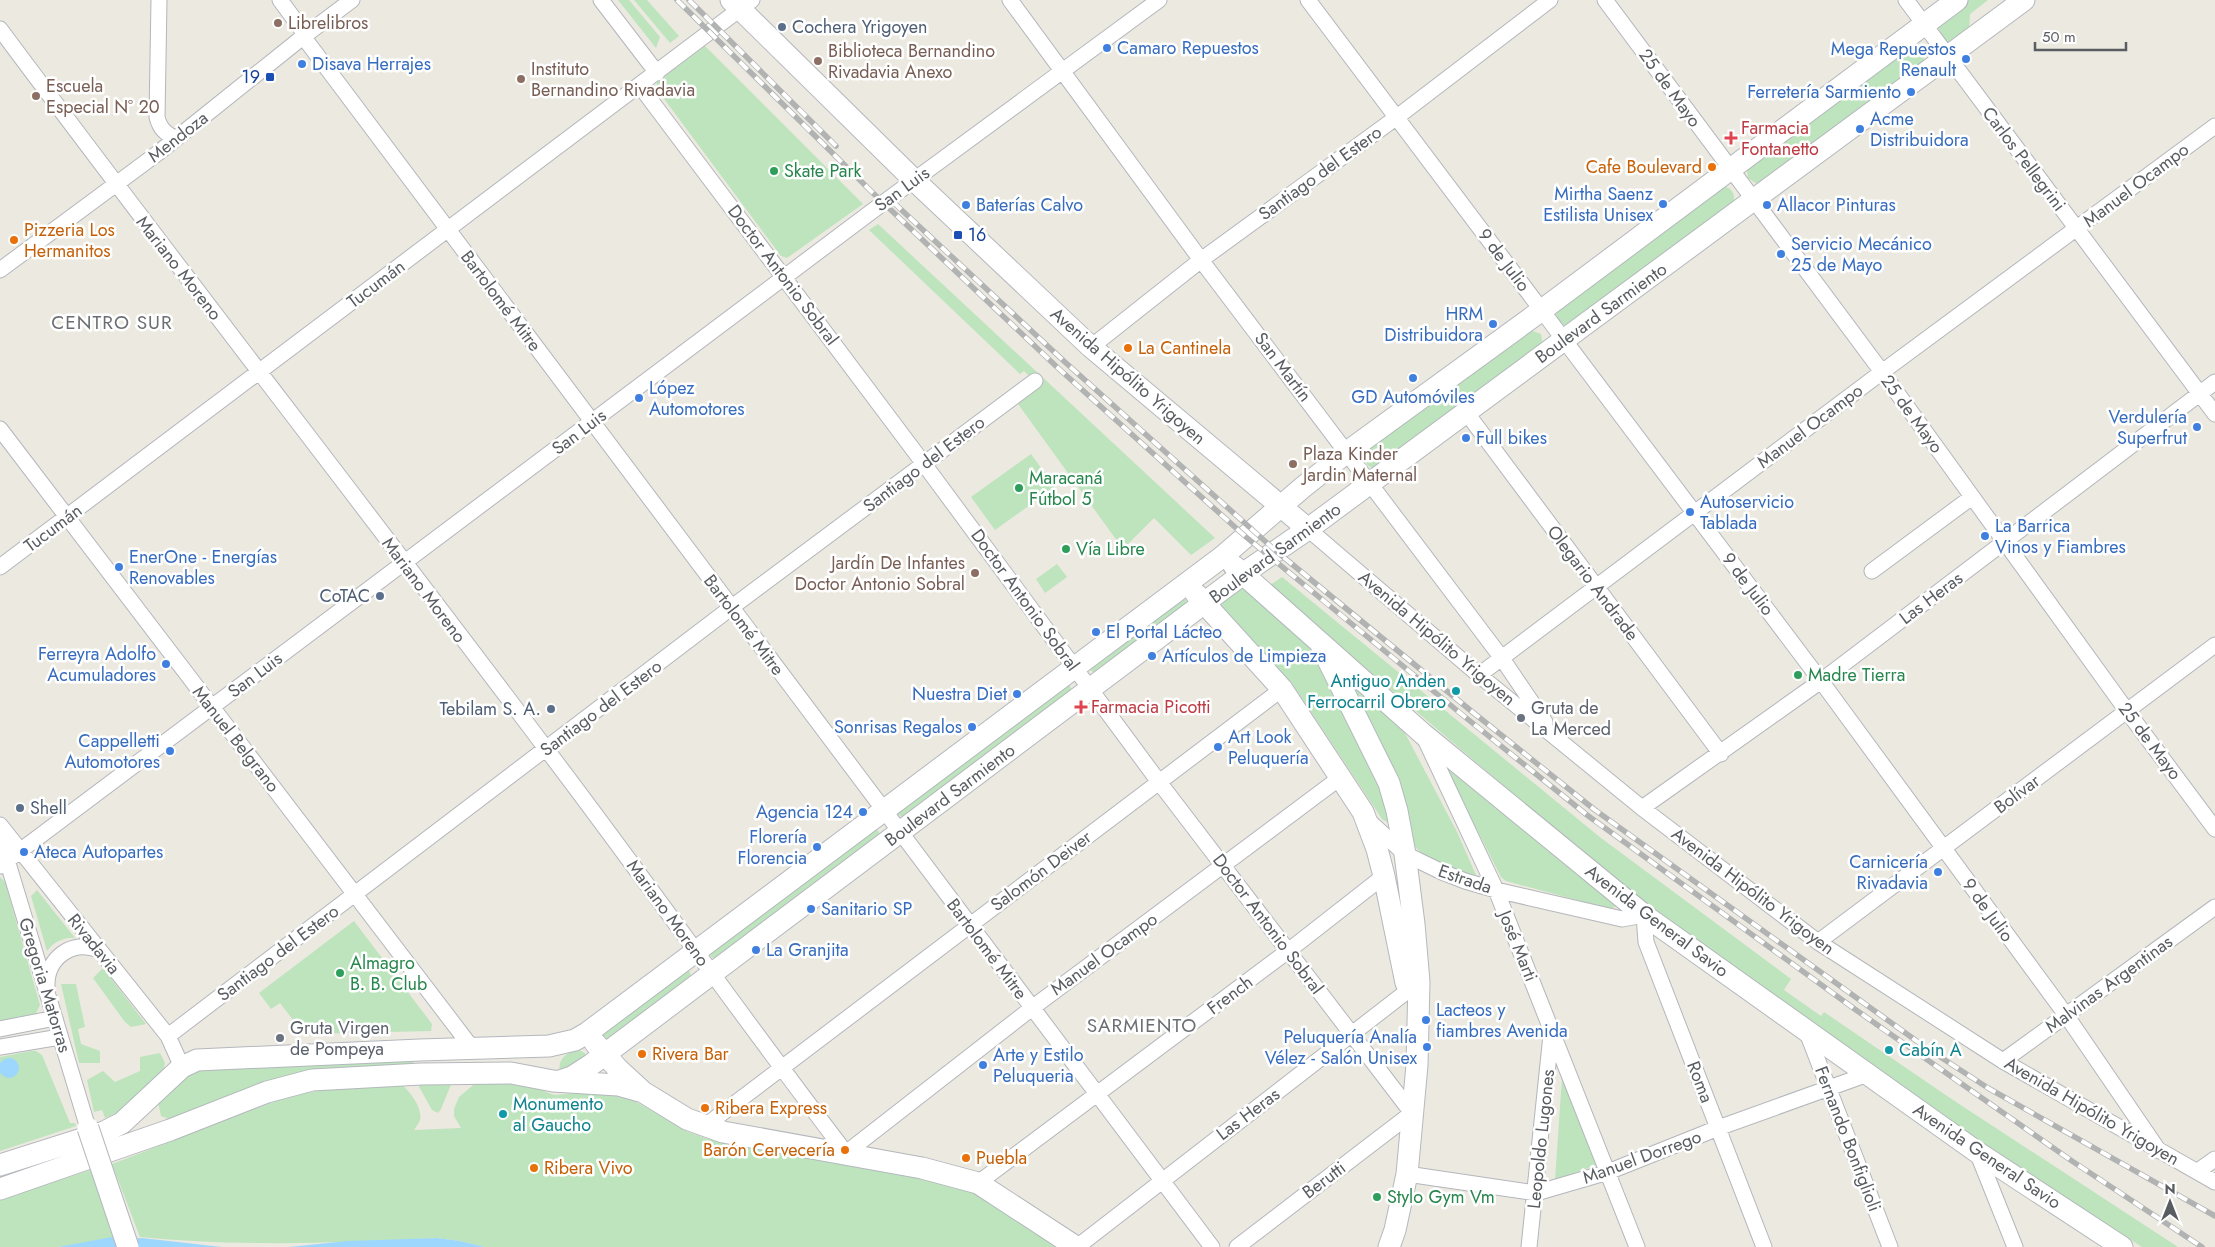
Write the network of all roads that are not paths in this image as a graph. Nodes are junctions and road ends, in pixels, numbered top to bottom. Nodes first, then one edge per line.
1 (159, 0) edge
2 (280, 0) edge
3 (352, 0) edge
4 (601, 0) edge
5 (1010, 0) edge
6 (1158, 0) edge
7 (1308, 0) edge
8 (1550, 0) edge
9 (1605, 0) edge
10 (1906, 0) edge
11 (1957, 0) edge
12 (2024, 0) edge
13 (741, 3) edge
14 (1924, 25) junction
15 (0, 29) edge
16 (304, 36) junction
17 (1948, 56) junction
18 (1063, 71) junction
19 (657, 72) junction
20 (640, 86) junction
21 (1397, 117) junction
22 (2215, 126) edge
23 (176, 139) junction
24 (1730, 169) junction
25 (914, 180) junction
26 (116, 185) junction
27 (1753, 200) junction
28 (2077, 229) junction
29 (448, 230) junction
30 (1201, 260) junction
31 (0, 270) edge
32 (784, 277) junction
33 (1542, 310) junction
34 (1565, 340) junction
35 (1090, 347) junction
36 (260, 372) junction
37 (1882, 372) junction
38 (1035, 381) dead end
39 (2215, 382) edge
40 (2200, 394) junction
41 (1466, 412) junction
42 (2215, 414) edge
43 (592, 422) junction
44 (0, 428) edge
45 (1347, 452) junction
46 (924, 464) junction
47 (1370, 483) junction
48 (1972, 497) junction
49 (1280, 507) junction
50 (1694, 513) junction
51 (67, 518) junction
52 (1308, 529) junction
53 (2004, 542) junction
54 (1222, 557) junction
55 (404, 564) junction
56 (0, 567) edge
57 (1872, 571) dead end
58 (1244, 573) junction
59 (1187, 583) junction
60 (1596, 586) junction
61 (1204, 604) junction
62 (732, 608) junction
63 (1316, 637) junction
64 (2215, 645) edge
65 (1501, 657) junction
66 (1074, 668) junction
67 (1479, 675) junction
68 (1821, 681) junction
69 (1090, 689) junction
70 (1282, 689) junction
71 (212, 707) junction
72 (2127, 711) junction
73 (1422, 734) junction
74 (1554, 735) junction
75 (547, 749) junction
76 (1721, 754) junction
77 (1341, 777) junction
78 (1159, 782) junction
79 (1642, 808) junction
80 (884, 810) junction
81 (1363, 812) junction
82 (0, 825) edge
83 (2215, 829) edge
84 (901, 833) junction
85 (0, 843) edge
86 (1944, 848) junction
87 (20, 850) junction
88 (1405, 854) junction
89 (4, 863) edge
90 (1224, 866) junction
91 (1384, 876) junction
92 (1496, 890) junction
93 (356, 894) junction
94 (2215, 907) edge
95 (1644, 915) junction
96 (970, 925) junction
97 (1818, 942) junction
98 (99, 950) junction
99 (696, 951) junction
100 (1288, 951) junction
101 (712, 973) junction
102 (1413, 986) junction
103 (47, 991) junction
104 (1032, 1008) junction
105 (2066, 1015) junction
106 (55, 1018) junction
107 (0, 1029) edge
108 (1551, 1030) junction
109 (1806, 1030) junction
110 (587, 1032) junction
111 (1353, 1035) junction
112 (168, 1036) junction
113 (60, 1037) junction
114 (562, 1044) junction
115 (0, 1047) edge
116 (472, 1048) junction
117 (420, 1050) junction
118 (604, 1054) junction
119 (2003, 1061) junction
120 (182, 1067) junction
121 (781, 1068) junction
122 (421, 1074) junction
123 (1868, 1074) junction
124 (554, 1080) junction
125 (1829, 1088) junction
126 (643, 1092) junction
127 (1096, 1094) junction
128 (153, 1095) junction
129 (1412, 1113) junction
130 (705, 1126) junction
131 (88, 1128) joint
132 (1718, 1128) junction
133 (170, 1130) junction
134 (2160, 1151) junction
135 (1977, 1152) junction
136 (846, 1153) junction
137 (2215, 1159) edge
138 (0, 1165) edge
139 (2198, 1171) junction
140 (1608, 1172) junction
141 (1407, 1174) junction
142 (1161, 1180) junction
143 (2215, 1182) edge
144 (978, 1183) junction
145 (0, 1189) edge
146 (1536, 1192) junction
147 (128, 1247) edge
148 (1076, 1247) edge
149 (1212, 1247) edge
150 (1237, 1247) edge
151 (1389, 1247) edge
152 (1530, 1247) edge
153 (1637, 1247) edge
154 (1764, 1247) edge
155 (1890, 1247) edge
156 (2015, 1247) edge
157 (2122, 1247) edge

1 - 23 street
2 - 16 street, Bartolomé Mitre
3 - 16 street, Mendoza
4 - 19 street
5 - 18 street, San Martín
6 - 18 street, San Luis
7 - 21 street, 9 de Julio
8 - 21 street, Santiago del Estero
9 - 24 street, 25 de Mayo
10 - 14 street, Carlos Pellegrini
11 - 14 main road, Boulevard Sarmiento
12 - 17 main road, Boulevard Sarmiento
13 - 19 street, Tucumán
13 - 25 main road, Avenida Hipólito Yrigoyen
14 - 17 street, Carlos Pellegrini
14 - 24 main road, Boulevard Sarmiento
15 - 26 street, Mariano Moreno
16 - 23 street, Mendoza
16 - 29 street, Bartolomé Mitre
17 - 27 main road, Boulevard Sarmiento
17 - 28 street, Carlos Pellegrini
18 - 25 street, San Luis
18 - 30 street, San Martín
19 - 20 street, Tucumán
20 - 29 street, Tucumán
20 - 32 street, Doctor Antonio Sobral
21 - 30 street, Santiago del Estero
21 - 33 street, 9 de Julio
22 - 28 street, Manuel Ocampo
23 - 26 street, Mendoza
24 - 27 street, 25 de Mayo
24 - 33 main road, Boulevard Sarmiento
25 - 32 street, San Luis
25 - 35 main road, Avenida Hipólito Yrigoyen
26 - 31 street, Mendoza
26 - 36 street, Mariano Moreno
27 - 34 main road, Boulevard Sarmiento
27 - 37 street, 25 de Mayo
28 - 37 street, Manuel Ocampo
28 - 40 street, Carlos Pellegrini
29 - 36 street, Tucumán
29 - 43 street, Bartolomé Mitre
30 - 35 street, Santiago del Estero
30 - 45 street, San Martín
32 - 43 street, San Luis
32 - 46 street, Doctor Antonio Sobral
33 - 34 street, 9 de Julio
33 - 45 main road, Boulevard Sarmiento
34 - 41 main road, Boulevard Sarmiento
34 - 50 street, 9 de Julio
35 - 49 main road, Avenida Hipólito Yrigoyen
36 - 51 street, Tucumán
36 - 55 street, Mariano Moreno
37 - 48 street, 25 de Mayo
37 - 50 street, Manuel Ocampo
38 - 46 street, Santiago del Estero
39 - 40 street, Las Heras
40 - 42 street, Carlos Pellegrini
40 - 53 street, Las Heras
41 - 47 main road, Boulevard Sarmiento
41 - 60 street, Olegario Andrade
43 - 55 street, San Luis
43 - 62 street, Bartolomé Mitre
44 - 51 street, Manuel Belgrano
45 - 47 street, San Martín
45 - 49 main road, Boulevard Sarmiento
46 - 62 street, Santiago del Estero
46 - 66 street, Doctor Antonio Sobral
47 - 52 main road, Boulevard Sarmiento
47 - 65 street, San Martín
48 - 53 street, 25 de Mayo
48 - 57 street
49 - 52 main road, Avenida Hipólito Yrigoyen
49 - 54 main road, Boulevard Sarmiento
50 - 60 street, Manuel Ocampo
50 - 68 street, 9 de Julio
51 - 56 street, Tucumán
51 - 71 street, Manuel Belgrano
52 - 58 main road, Boulevard Sarmiento
52 - 67 street, Avenida Hipólito Yrigoyen
53 - 68 street, Las Heras
53 - 72 street, 25 de Mayo
54 - 58 main road, Avenida General Savio
54 - 59 main road, Boulevard Sarmiento
55 - 71 street, San Luis
55 - 75 street, Mariano Moreno
58 - 61 main road, Boulevard Sarmiento
58 - 63 main road, Avenida General Savio
59 - 61 main road
59 - 66 main road, Boulevard Sarmiento
60 - 65 street, Manuel Ocampo
60 - 76 street, Olegario Andrade
61 - 69 main road, Boulevard Sarmiento
61 - 70 main road
62 - 75 street, Santiago del Estero
62 - 80 street, Bartolomé Mitre
63 - 73 main road, Avenida General Savio
63 - 88 main road
64 - 72 street, Bolívar
65 - 67 street, Manuel Ocampo
65 - 74 street, San Martín
66 - 69 street, Doctor Antonio Sobral
66 - 80 main road, Boulevard Sarmiento
67 - 74 street, Avenida Hipólito Yrigoyen
68 - 76 street, Las Heras
68 - 86 street, 9 de Julio
69 - 78 street, Doctor Antonio Sobral
69 - 84 main road, Boulevard Sarmiento
70 - 77 main road
70 - 78 street, Salomón Deiver
71 - 87 street, San Luis
71 - 93 street, Manuel Belgrano
72 - 83 street, 25 de Mayo
72 - 86 street, Bolívar
73 - 92 street, José Marti
73 - 95 main road, Avenida General Savio
74 - 79 street, Avenida Hipólito Yrigoyen
75 - 93 street, Santiago del Estero
75 - 99 street, Mariano Moreno
76 - 79 street, Las Heras
77 - 81 main road
77 - 90 street, Manuel Ocampo
78 - 90 street, Doctor Antonio Sobral
78 - 96 street, Salomón Deiver
79 - 97 street, Avenida Hipólito Yrigoyen
80 - 84 street, Bartolomé Mitre
80 - 99 main road, Boulevard Sarmiento
81 - 88 street, Estrada
81 - 91 main road
82 - 87 street, Rivadavia
84 - 96 street, Bartolomé Mitre
84 - 101 main road, Boulevard Sarmiento
85 - 89 street, Gregoria Matorras
86 - 97 street, Bolívar
86 - 105 street, 9 de Julio
87 - 89 street, San Luis
87 - 98 street, Rivadavia
88 - 92 street, Estrada
88 - 102 main road
89 - 103 street, Gregoria Matorras
90 - 100 street, Doctor Antonio Sobral
90 - 104 street, Manuel Ocampo
91 - 100 street, French
91 - 102 main road
92 - 95 street, Estrada
92 - 108 street, José Marti
93 - 112 street, Santiago del Estero
93 - 116 street, Manuel Belgrano
94 - 105 street, Malvinas Argentinas
95 - 109 main road, Avenida General Savio
95 - 132 street, Roma
96 - 104 street, Bartolomé Mitre
96 - 121 street, Salomón Deiver
97 - 119 street, Avenida Hipólito Yrigoyen
98 - 103 street
98 - 112 street, Rivadavia
99 - 101 street, Mariano Moreno
99 - 110 main road, Boulevard Sarmiento
100 - 111 street, Doctor Antonio Sobral
100 - 127 street, French
101 - 118 main road, Boulevard Sarmiento
101 - 121 street, Mariano Moreno
102 - 111 street, Las Heras
102 - 129 main road
103 - 106 street, Gregoria Matorras
104 - 127 street, Bartolomé Mitre
104 - 136 street, Manuel Ocampo
105 - 119 street, Malvinas Argentinas
105 - 134 street, 9 de Julio
106 - 107 street
106 - 113 street, Gregoria Matorras
108 - 140 street, José Marti
108 - 146 street, Leopoldo Lugones
109 - 123 main road, Avenida General Savio
109 - 125 street, Fernando Bonfiglioli
110 - 114 main road, Boulevard Sarmiento
110 - 118 main road
111 - 129 street, Doctor Antonio Sobral
111 - 142 street, Las Heras
112 - 120 street, Rivadavia
113 - 115 street
113 - 131 street, Gregoria Matorras
114 - 116 main road
114 - 124 main road
116 - 117 main road
117 - 120 main road
117 - 122 main road
118 - 124 main road, Boulevard Sarmiento
118 - 126 main road
119 - 134 street, Avenida Hipólito Yrigoyen
120 - 128 main road
121 - 130 street, Salomón Deiver
121 - 136 street, Mariano Moreno
122 - 124 main road
122 - 133 main road
123 - 125 street, Manuel Dorrego
123 - 135 main road, Avenida General Savio
124 - 126 main road
125 - 132 street, Manuel Dorrego
125 - 155 street, Fernando Bonfiglioli
126 - 130 main road
127 - 142 street, Bartolomé Mitre
127 - 144 street, French
128 - 133 main road
128 - 138 main road
129 - 141 main road
129 - 150 street, Berutti
130 - 136 main road
131 - 147 main road, bridge
132 - 140 street, Manuel Dorrego
132 - 154 street, Roma
133 - 145 main road
134 - 139 street, Avenida Hipólito Yrigoyen
135 - 156 street
135 - 157 main road, Avenida General Savio
136 - 144 main road
137 - 139 street
139 - 143 street, Avenida Hipólito Yrigoyen
140 - 146 street, Manuel Dorrego
140 - 153 street, José Marti
141 - 146 street, Manuel Dorrego
141 - 151 main road
142 - 148 street, Las Heras
142 - 149 street, Bartolomé Mitre
144 - 148 main road
146 - 152 street, Leopoldo Lugones

